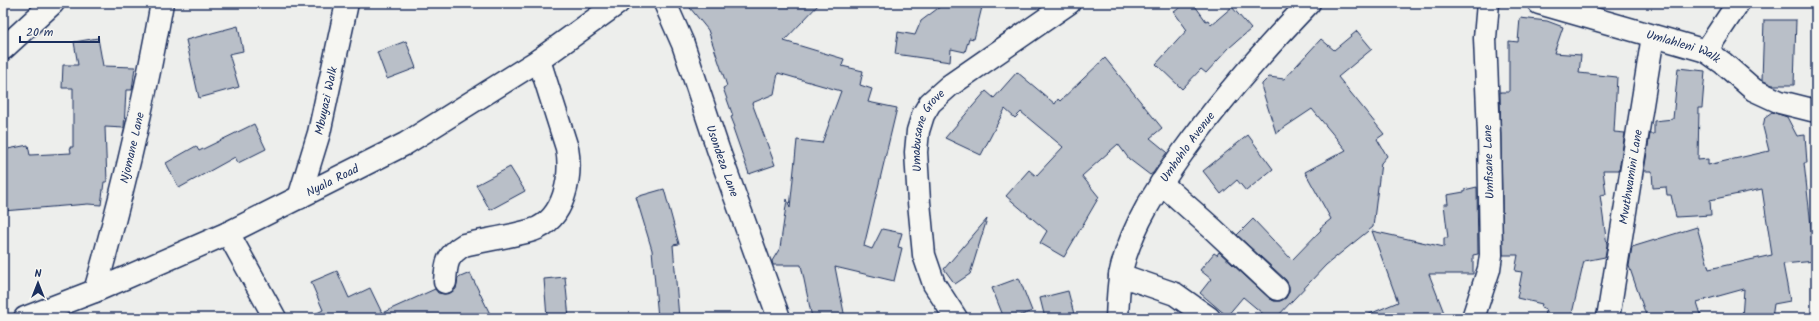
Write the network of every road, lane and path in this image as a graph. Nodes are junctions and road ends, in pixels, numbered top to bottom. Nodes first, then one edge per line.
1 (54, 3) edge
2 (162, 3) edge
3 (347, 3) edge
4 (618, 3) edge
5 (666, 3) edge
6 (1069, 3) edge
7 (1309, 3) edge
8 (1488, 3) edge
9 (1539, 3) edge
10 (1738, 3) edge
11 (1653, 36) junction
12 (3, 49) edge
13 (1706, 51) junction
14 (538, 60) junction
15 (1816, 111) edge
16 (1161, 183) junction
17 (299, 198) junction
18 (228, 233) junction
19 (1120, 275) junction
20 (445, 282) dead end
21 (1277, 289) dead end
22 (94, 291) junction
23 (25, 318) edge
24 (275, 318) edge
25 (779, 318) edge
26 (956, 318) edge
27 (1117, 318) edge
28 (1209, 318) edge
29 (1473, 318) edge
30 (1608, 318) edge

1 - 12 street
2 - 22 street, Njomane Lane
3 - 17 street, Mbuyazi Walk
4 - 14 street, Nyala Road
5 - 25 street, Usondeza Lane
6 - 26 street, Umabusane Grove
7 - 16 street, Umhohlo Avenue
8 - 29 street, Umfisane Lane
9 - 11 street, Umlahleni Walk
10 - 13 street
11 - 13 street, Umlahleni Walk
11 - 30 street, Mvuthwamini Lane
13 - 15 street, Umlahleni Walk
14 - 17 street, Nyala Road
14 - 20 street
16 - 19 street, Umhohlo Avenue
16 - 21 street
17 - 18 street, Nyala Road
18 - 22 street, Nyala Road
18 - 24 street
19 - 27 street, Umhohlo Avenue
19 - 28 street
22 - 23 street, Nyala Road

